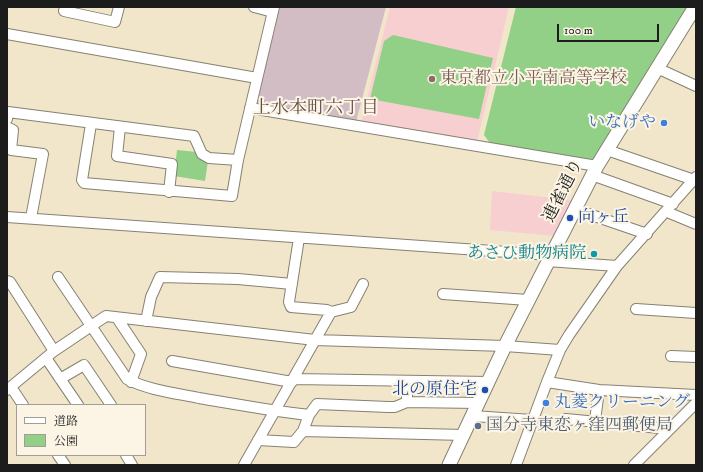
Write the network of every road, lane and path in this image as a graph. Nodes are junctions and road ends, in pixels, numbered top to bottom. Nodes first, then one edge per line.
1 (65, 7) edge
2 (119, 7) edge
3 (254, 7) edge
4 (695, 7) edge
5 (274, 9) edge
6 (7, 34) edge
7 (657, 68) junction
8 (257, 78) junction
9 (696, 86) edge
10 (250, 108) junction
11 (7, 119) edge
12 (91, 124) junction
13 (7, 127) edge
14 (120, 127) junction
15 (607, 150) junction
16 (238, 160) junction
17 (594, 170) junction
18 (695, 179) edge
19 (169, 192) junction
20 (670, 208) junction
21 (574, 209) junction
22 (7, 217) edge
23 (31, 218) junction
24 (696, 224) edge
25 (647, 234) junction
26 (299, 238) junction
27 (549, 258) junction
28 (617, 266) junction
29 (58, 277) dead end
30 (7, 281) edge
31 (292, 284) junction
32 (363, 284) dead end
33 (443, 294) dead end
34 (528, 300) junction
35 (636, 309) dead end
36 (331, 312) junction
37 (696, 313) edge
38 (117, 318) junction
39 (146, 321) junction
40 (91, 325) junction
41 (315, 340) junction
42 (505, 346) junction
43 (560, 350) junction
44 (54, 351) junction
45 (671, 356) dead end
46 (696, 357) edge
47 (46, 358) junction
48 (172, 361) dead end
49 (60, 379) junction
50 (293, 380) junction
51 (407, 381) junction
52 (132, 382) junction
53 (488, 382) junction
54 (547, 382) junction
55 (9, 388) edge
56 (599, 390) junction
57 (696, 395) edge
58 (407, 402) junction
59 (479, 403) junction
60 (696, 403) edge
61 (23, 404) edge
62 (77, 404) edge
63 (110, 404) edge
64 (275, 412) junction
65 (309, 415) junction
66 (473, 416) junction
67 (566, 419) dead end
68 (532, 420) junction
69 (595, 421) junction
70 (670, 429) junction
71 (303, 431) junction
72 (464, 435) junction
73 (258, 440) junction
74 (59, 456) edge
75 (127, 456) edge
76 (65, 465) edge
77 (132, 465) edge
78 (244, 465) edge
79 (449, 465) edge
80 (516, 465) edge
81 (634, 465) edge

1 - 2 street
3 - 5 street
4 - 7 main road, 連雀通り
5 - 8 street
6 - 8 street
7 - 9 street
7 - 15 main road, 連雀通り
8 - 10 street
10 - 16 street
10 - 17 street
11 - 12 street
12 - 14 street
12 - 19 street
13 - 23 street
14 - 16 street
14 - 19 street
15 - 17 main road, 連雀通り
15 - 18 street
16 - 19 street
17 - 20 street
17 - 21 main road, 連雀通り
18 - 20 street
20 - 24 street
20 - 25 street
21 - 25 street
21 - 27 main road, 連雀通り
22 - 23 street
23 - 26 street
25 - 28 street
26 - 27 street
26 - 31 street
27 - 28 street
27 - 34 main road, 連雀通り
28 - 43 street
29 - 40 street
30 - 44 street
31 - 36 street
31 - 39 street
32 - 36 street
33 - 34 street
34 - 42 main road, 連雀通り
35 - 37 street
36 - 41 street
38 - 39 street
38 - 40 street
38 - 52 street
39 - 41 street
40 - 44 street
40 - 52 street
41 - 42 street
41 - 50 street
42 - 43 street
42 - 53 main road, 連雀通り
43 - 54 street
44 - 47 street
45 - 46 street
47 - 49 street
47 - 55 street
48 - 50 street
49 - 62 street
49 - 63 street
50 - 51 street
50 - 64 street
51 - 53 street
51 - 58 street
52 - 64 street
53 - 59 main road, 連雀通り
54 - 56 street
54 - 68 street
55 - 61 street
56 - 57 street
56 - 69 street
58 - 59 street
58 - 65 street
59 - 66 main road, 連雀通り
60 - 70 street
64 - 65 street
64 - 73 street
65 - 71 street
66 - 68 street
66 - 72 main road, 連雀通り
67 - 69 street
68 - 80 street
69 - 70 street
70 - 81 street
71 - 72 street
71 - 73 street
72 - 79 main road, 連雀通り
73 - 78 street
74 - 76 street
75 - 77 street

